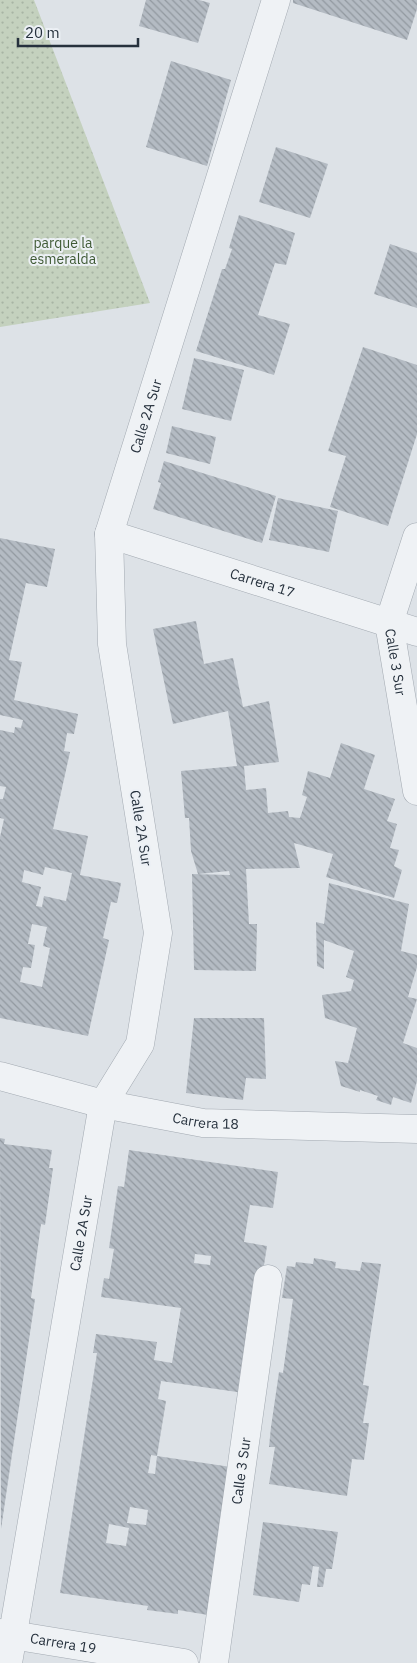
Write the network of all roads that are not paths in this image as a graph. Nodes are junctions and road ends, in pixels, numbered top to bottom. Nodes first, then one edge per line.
1 (276, 0) edge
2 (109, 534) junction
3 (417, 537) edge
4 (389, 623) junction
5 (417, 632) edge
6 (417, 791) edge
7 (0, 1076) edge
8 (103, 1104) junction
9 (417, 1129) edge
10 (268, 1279) dead end
11 (6, 1634) edge
12 (8, 1663) edge
13 (184, 1663) edge
14 (214, 1663) edge

1 - 2 street, Calle 2A Sur
2 - 4 street, Carrera 17
2 - 8 street, Calle 2A Sur
3 - 4 street, Calle 3 Sur
4 - 5 street, Carrera 17
4 - 6 street, Calle 3 Sur
7 - 8 street, Carrera 18
8 - 9 street, Carrera 18
8 - 11 street, Calle 2A Sur
10 - 14 street, Calle 3 Sur
11 - 12 street, Calle 2A Sur
11 - 13 street, Carrera 19

